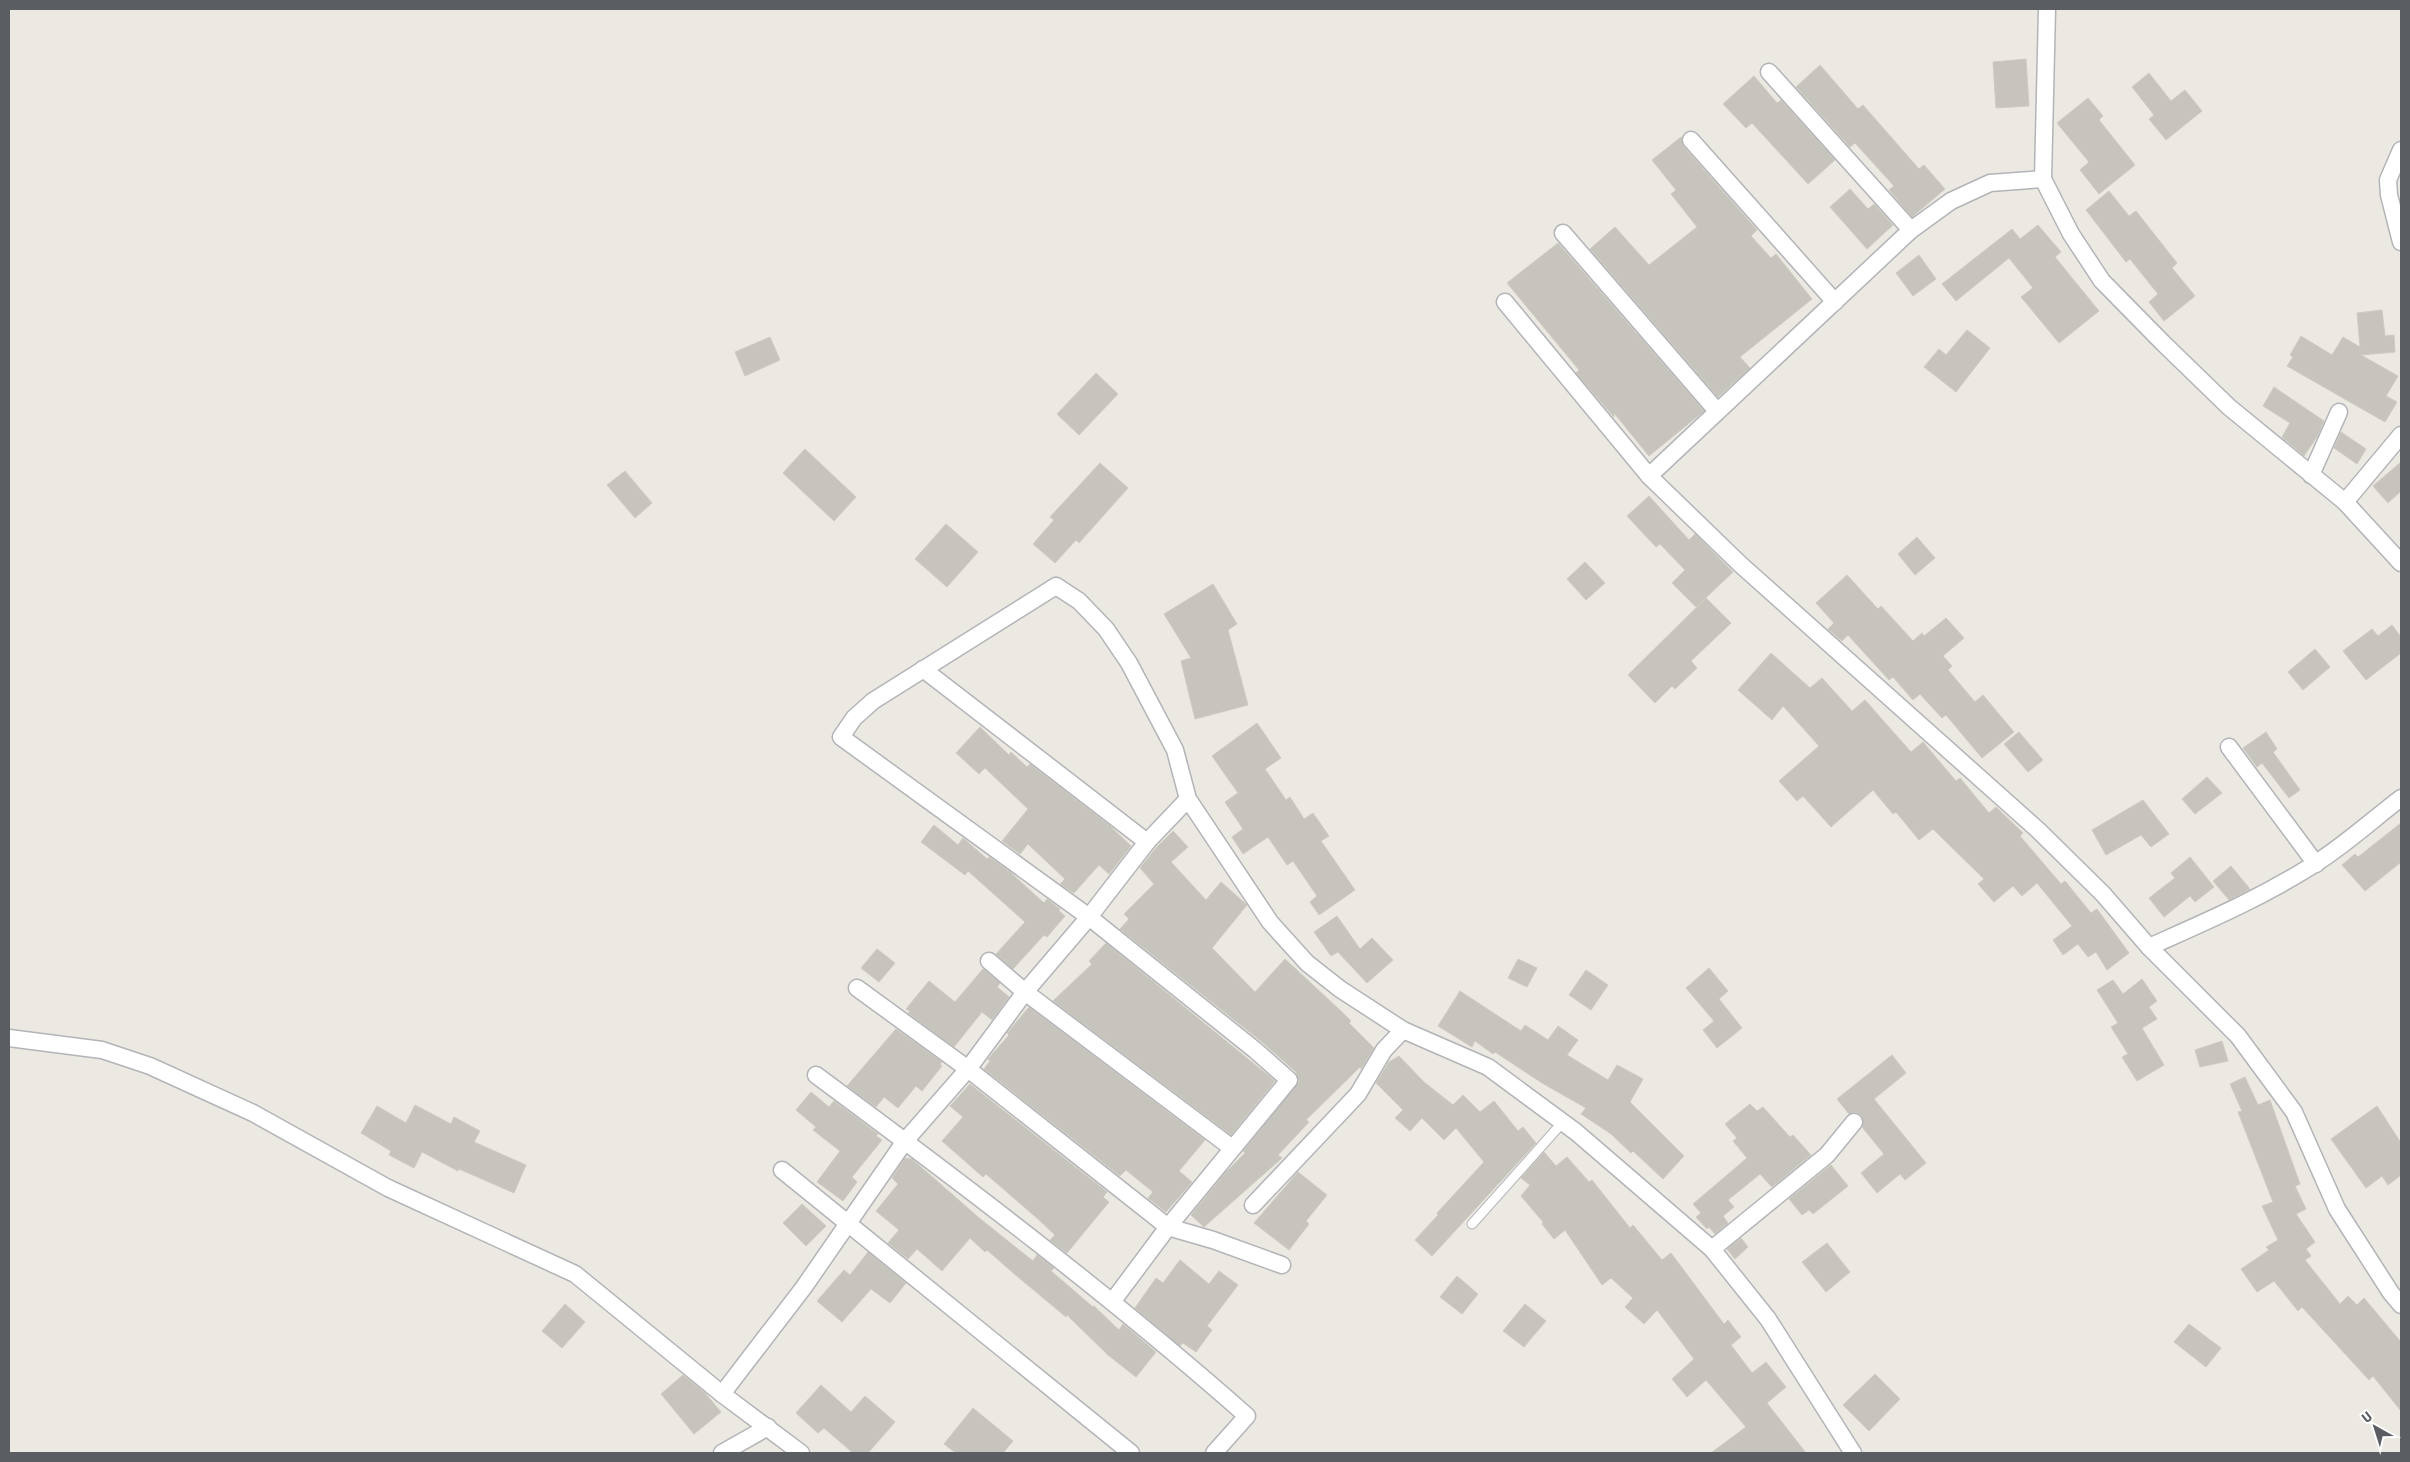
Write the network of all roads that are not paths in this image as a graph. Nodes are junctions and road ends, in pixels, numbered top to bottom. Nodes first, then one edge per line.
1 (2047, 9) edge
2 (1769, 72) dead end
3 (1690, 140) dead end
4 (2401, 150) edge
5 (2043, 179) junction
6 (1911, 230) junction
7 (1563, 233) dead end
8 (2401, 242) edge
9 (1505, 302) dead end
10 (1835, 302) junction
11 (1717, 411) junction
12 (2339, 412) dead end
13 (2401, 435) edge
14 (2311, 475) junction
15 (1649, 476) junction
16 (2346, 502) junction
17 (2401, 563) edge
18 (923, 669) junction
19 (2228, 747) dead end
20 (2401, 798) edge
21 (1188, 799) junction
22 (1147, 842) junction
23 (2316, 864) junction
24 (1089, 917) junction
25 (2150, 947) junction
26 (989, 961) dead end
27 (856, 988) dead end
28 (1025, 992) junction
29 (1403, 1030) junction
30 (9, 1038) edge
31 (968, 1069) junction
32 (816, 1075) dead end
33 (1854, 1122) dead end
34 (1562, 1123) junction
35 (905, 1141) junction
36 (1232, 1148) junction
37 (782, 1170) dead end
38 (1253, 1205) dead end
39 (847, 1222) junction
40 (1472, 1224) dead end
41 (1168, 1227) junction
42 (1712, 1249) junction
43 (1282, 1265) dead end
44 (1112, 1302) junction
45 (2401, 1305) edge
46 (722, 1394) junction
47 (768, 1427) junction
48 (722, 1453) edge
49 (801, 1453) edge
50 (1131, 1453) edge
51 (1214, 1453) edge
52 (1852, 1453) edge

1 - 5 street
2 - 6 street
3 - 10 street
4 - 8 street
5 - 6 street
5 - 14 street
6 - 10 street
7 - 11 street
9 - 15 street
10 - 11 street
11 - 15 street
12 - 14 street
13 - 16 street
14 - 16 street
15 - 25 street
16 - 17 street
18 - 21 street
18 - 22 street
18 - 24 street
19 - 23 street
20 - 23 street
21 - 22 street
21 - 29 street
22 - 24 street
23 - 25 street
24 - 28 street
24 - 36 street
25 - 45 street
26 - 28 street
27 - 31 street
28 - 31 street
28 - 36 street
29 - 34 street
29 - 38 street
30 - 46 street
31 - 35 street
31 - 41 street
32 - 35 street
33 - 42 street
34 - 40 lane
34 - 42 street
35 - 39 street
35 - 44 street
36 - 41 street
37 - 39 street
39 - 46 street
39 - 50 street
41 - 43 street
41 - 44 street
42 - 52 street
44 - 51 street
46 - 47 street
47 - 48 street
47 - 49 street

